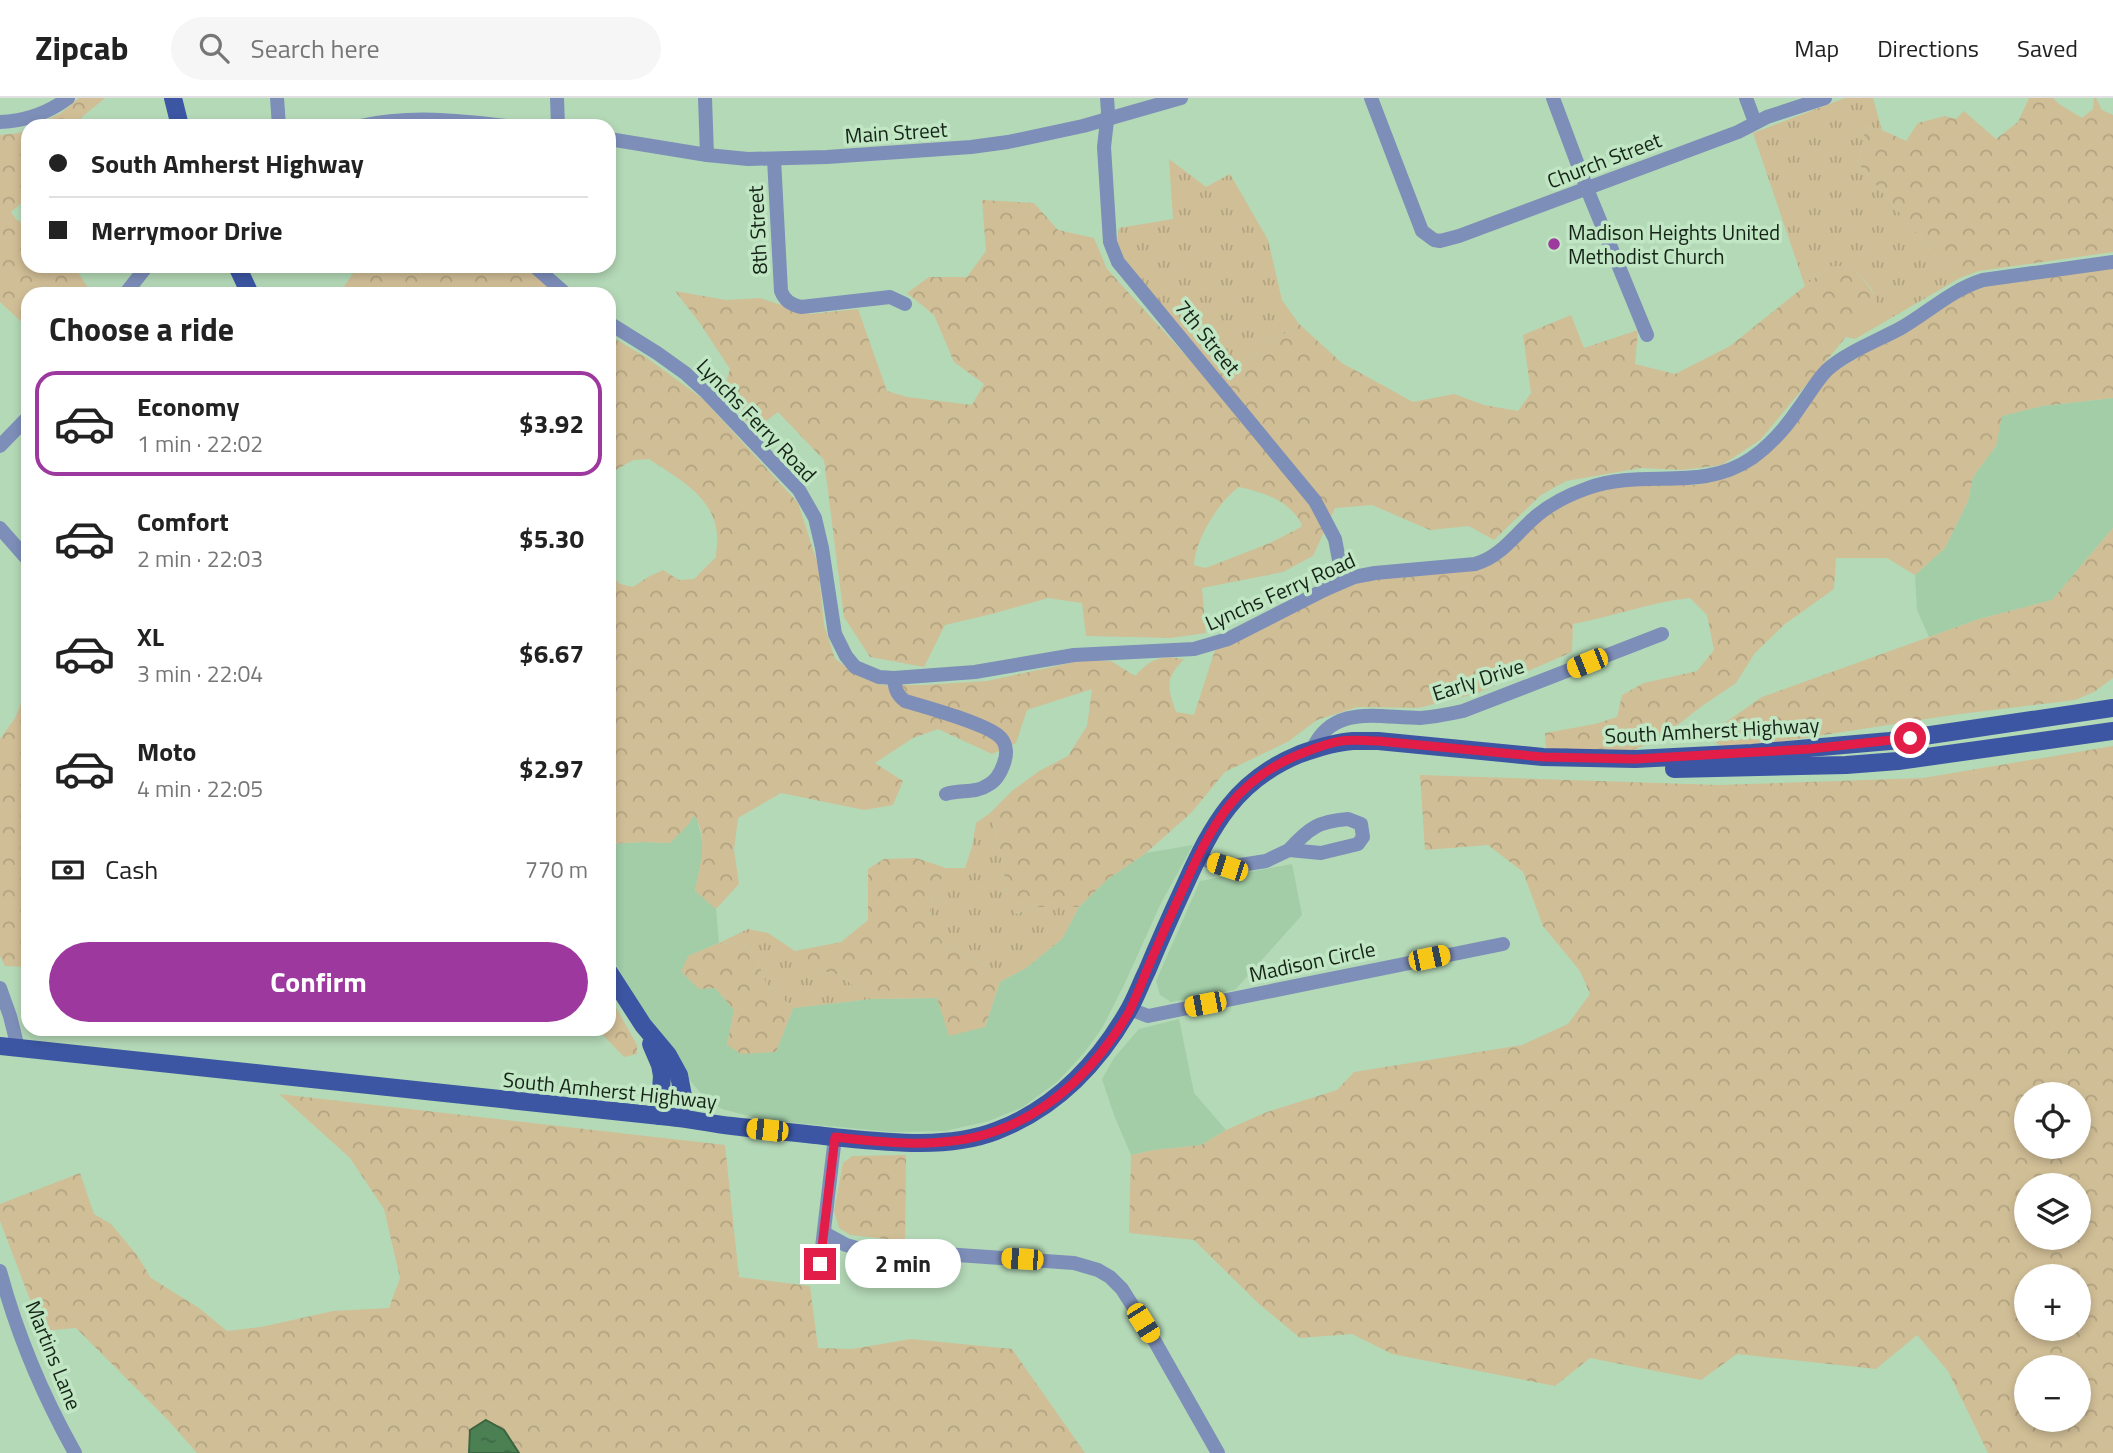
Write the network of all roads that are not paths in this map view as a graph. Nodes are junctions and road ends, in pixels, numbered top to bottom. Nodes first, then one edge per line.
1 (68, 98) edge
2 (173, 98) edge
3 (277, 98) edge
4 (557, 98) edge
5 (705, 98) edge
6 (1107, 98) edge
7 (1181, 98) edge
8 (1371, 98) edge
9 (1553, 98) edge
10 (1746, 98) edge
11 (1825, 98) edge
12 (26, 119) edge
13 (178, 119) edge
14 (278, 119) edge
15 (558, 119) edge
16 (21, 120) edge
17 (1107, 120) junction
18 (0, 122) edge
19 (1755, 122) junction
20 (616, 140) edge
21 (707, 155) junction
22 (774, 159) junction
23 (1587, 189) junction
24 (2113, 262) edge
25 (142, 273) edge
26 (542, 273) edge
27 (131, 287) edge
28 (558, 287) edge
29 (905, 304) dead end
30 (616, 327) edge
31 (1647, 335) dead end
32 (21, 424) edge
33 (0, 446) edge
34 (0, 528) edge
35 (21, 551) edge
36 (1343, 581) junction
37 (1662, 634) dead end
38 (894, 678) junction
39 (2113, 708) edge
40 (2113, 731) edge
41 (1312, 750) junction
42 (946, 794) dead end
43 (1289, 850) dead end
44 (1197, 857) junction
45 (1503, 944) dead end
46 (616, 983) edge
47 (0, 988) edge
48 (1130, 1009) junction
49 (643, 1025) junction
50 (0, 1046) edge
51 (18, 1048) junction
52 (659, 1116) junction
53 (679, 1118) junction
54 (835, 1137) junction
55 (824, 1233) junction
56 (820, 1264) dead end
57 (0, 1271) edge
58 (3, 1290) edge
59 (75, 1453) edge
60 (1218, 1453) edge

1 - 12 street
2 - 13 main road
3 - 14 street
4 - 15 street
5 - 21 street
6 - 17 street, 7th Street
7 - 17 street, Main Street
8 - 23 street, Church Street
9 - 23 street
10 - 19 street
11 - 19 street, Church Street
16 - 18 street
17 - 22 street, Main Street
17 - 36 street, 7th Street
19 - 23 street, Church Street
20 - 21 street, Main Street
21 - 22 street, Main Street
22 - 29 street, 8th Street
23 - 31 street
24 - 36 street, Lynchs Ferry Road
25 - 27 street
26 - 28 street
30 - 38 street, Lynchs Ferry Road
32 - 33 street
34 - 35 street
36 - 38 street, Lynchs Ferry Road
37 - 41 street, Early Drive
38 - 42 street
39 - 41 main road, South Amherst Highway
40 - 41 main road, South Amherst Highway
41 - 44 main road, South Amherst Highway
43 - 44 street
44 - 48 main road, South Amherst Highway
45 - 48 street, Madison Circle
46 - 49 main road
47 - 51 street
48 - 54 main road, South Amherst Highway
49 - 52 main road
49 - 53 main road
50 - 51 main road, South Amherst Highway
51 - 52 main road, South Amherst Highway
52 - 53 main road, South Amherst Highway
53 - 54 main road, South Amherst Highway
54 - 55 street
55 - 56 street
55 - 60 street
57 - 58 street, Martins Lane
58 - 59 street, Martins Lane

